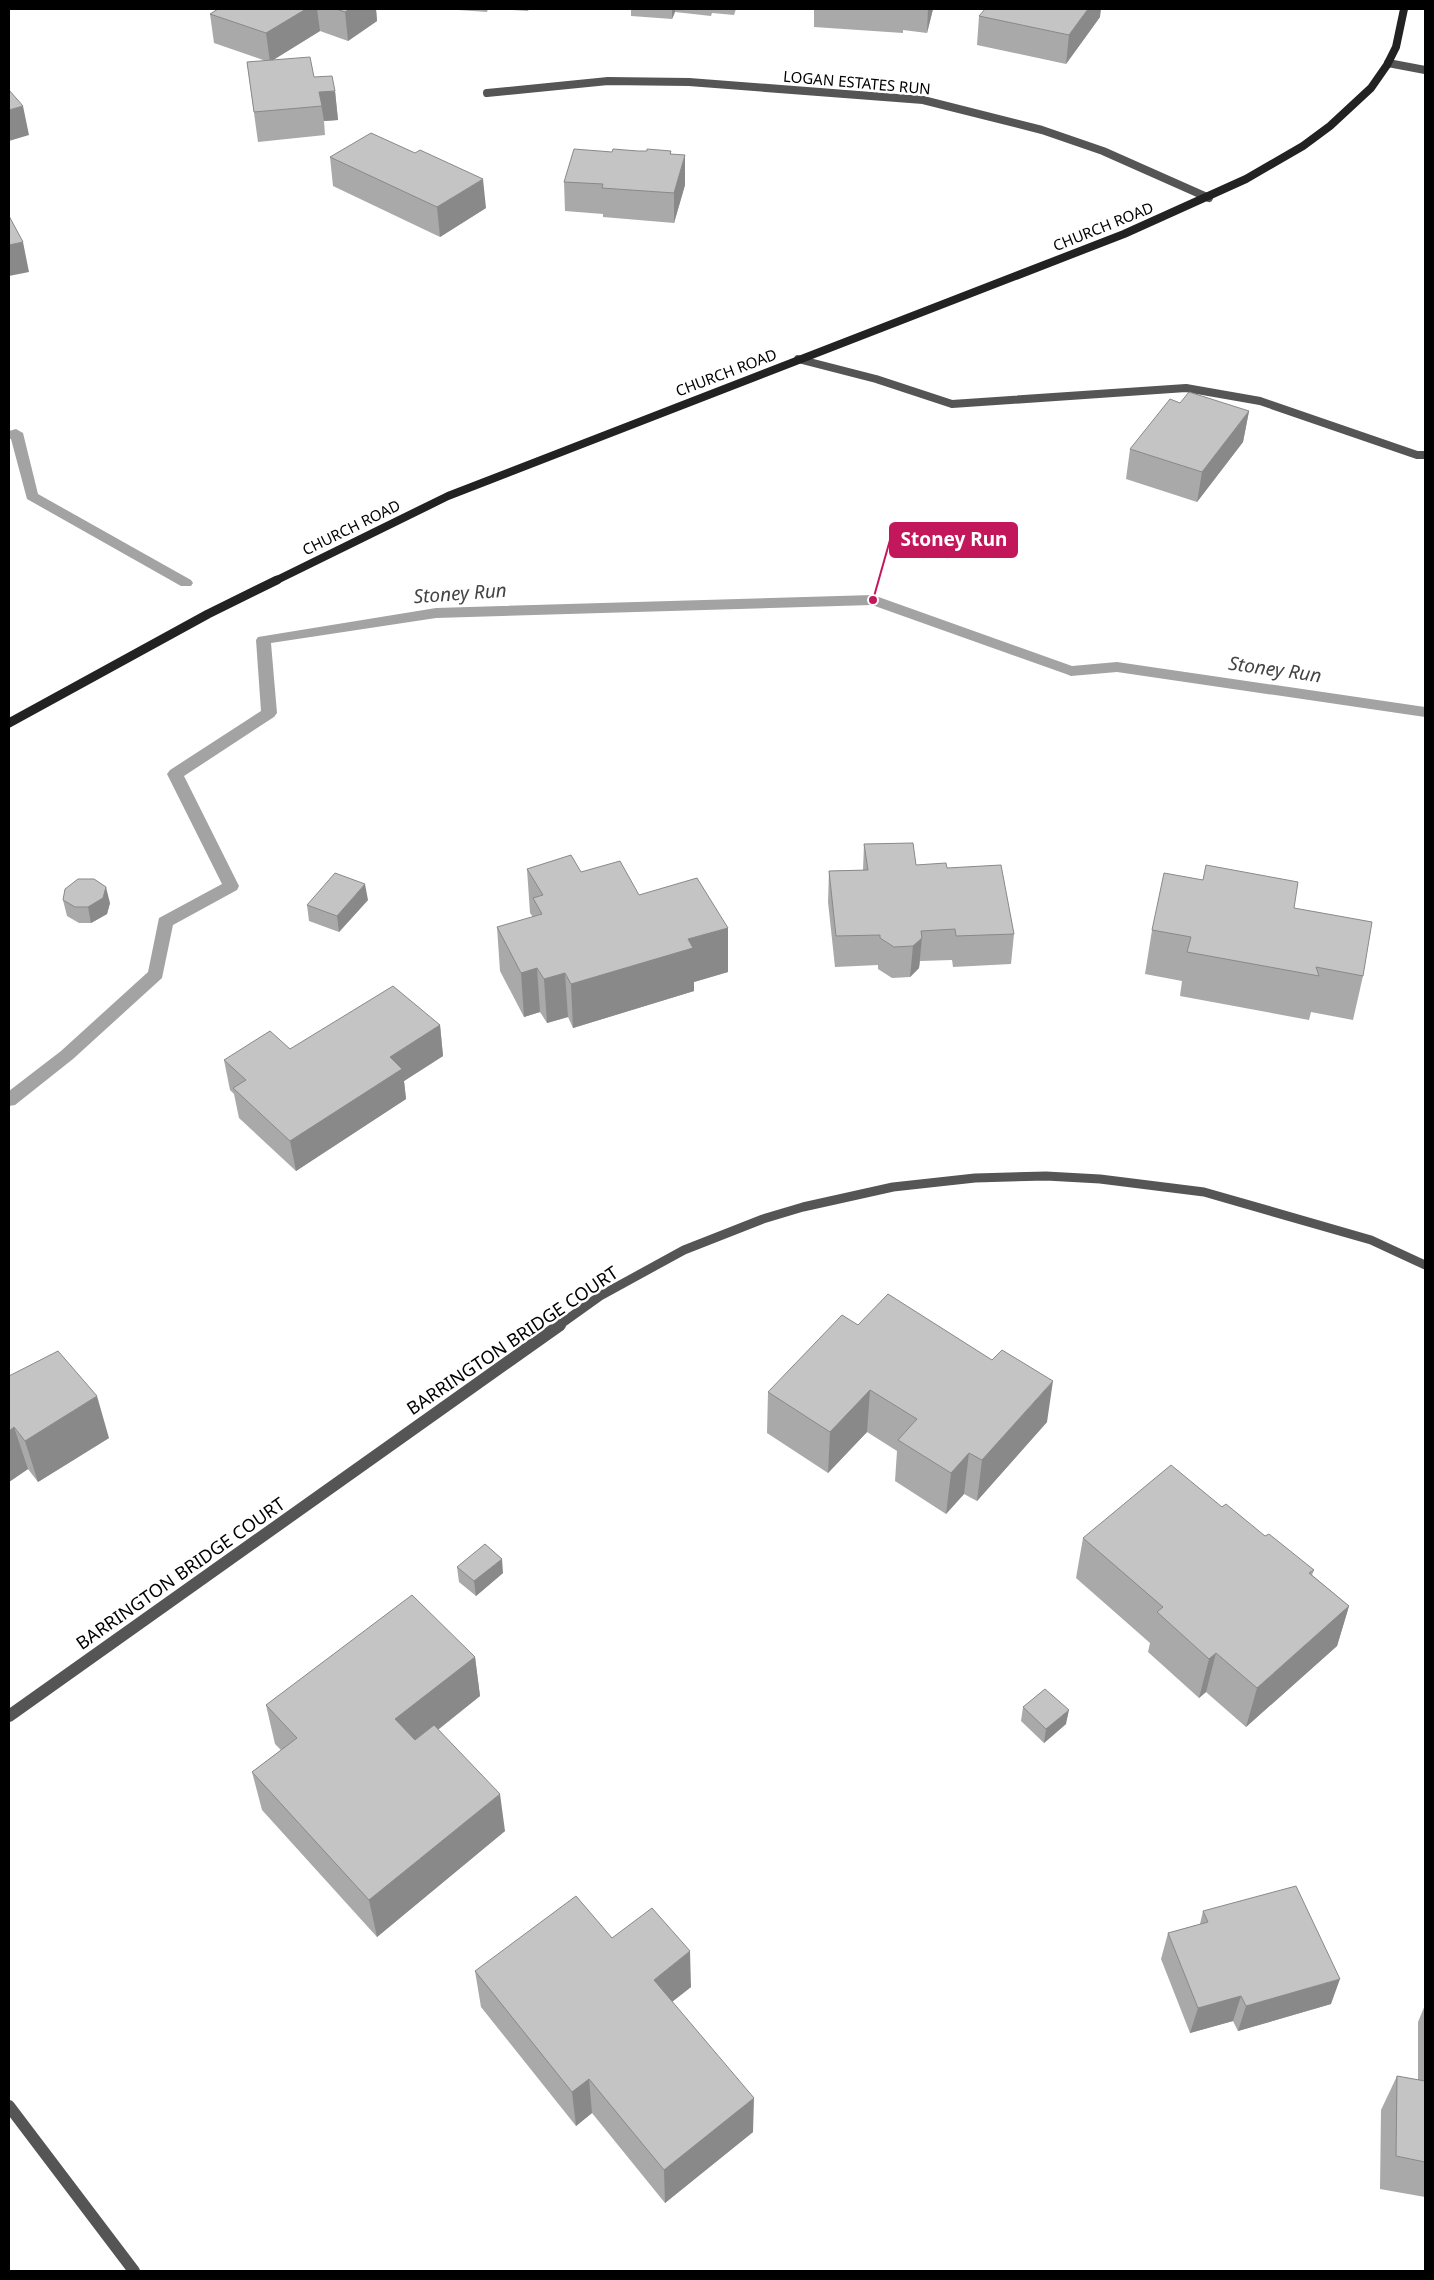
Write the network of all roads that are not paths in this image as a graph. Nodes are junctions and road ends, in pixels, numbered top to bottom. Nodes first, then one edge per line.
1 (1404, 9) edge
2 (1388, 62) junction
3 (1425, 70) edge
4 (487, 93) dead end
5 (1209, 198) junction
6 (798, 359) junction
7 (1425, 455) edge
8 (9, 723) edge
9 (1425, 1265) edge
10 (9, 1716) edge
11 (9, 2106) edge
12 (134, 2271) edge

1 - 2 main road, CHURCH ROAD
2 - 3 street
2 - 5 main road, CHURCH ROAD
4 - 5 street, LOGAN ESTATES RUN
5 - 6 main road, CHURCH ROAD
6 - 7 street
6 - 8 main road, CHURCH ROAD
9 - 10 street, BARRINGTON BRIDGE COURT
11 - 12 street

